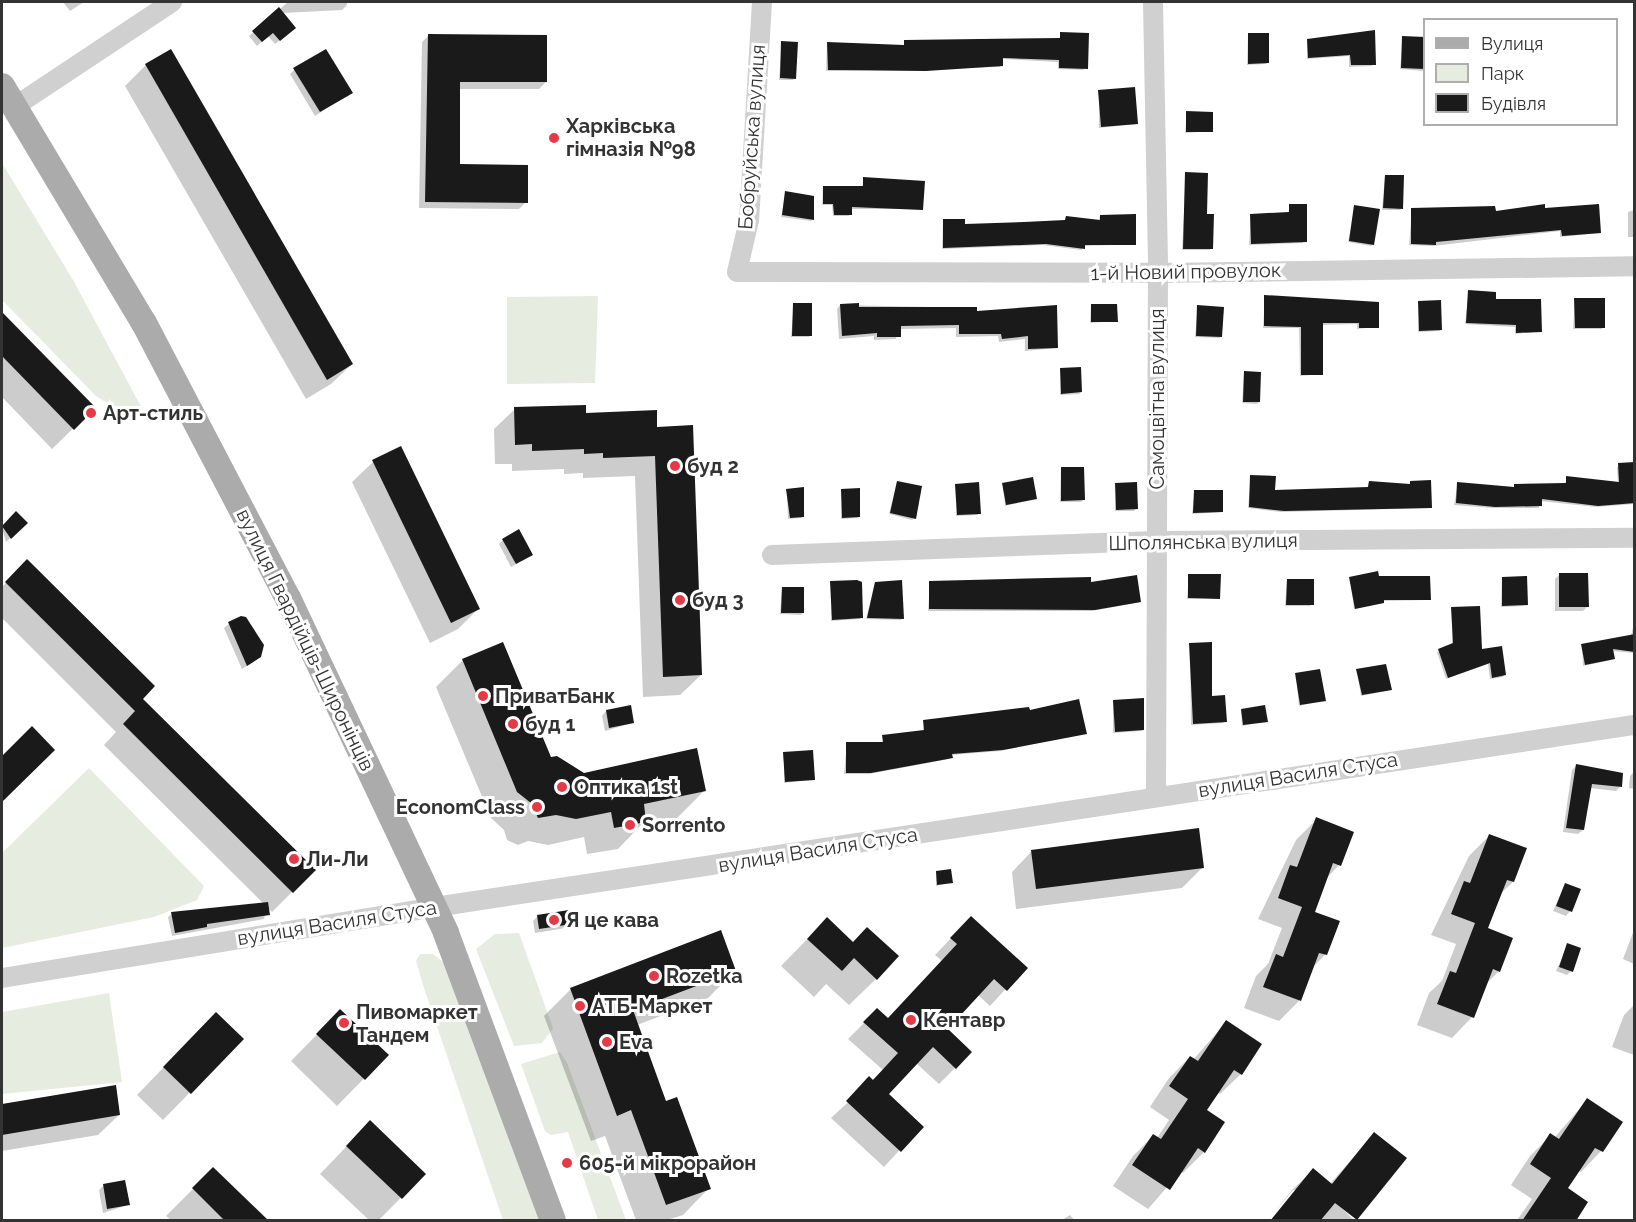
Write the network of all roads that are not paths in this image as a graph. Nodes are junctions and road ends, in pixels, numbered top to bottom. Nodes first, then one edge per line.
1 (172, 2) edge
2 (762, 2) edge
3 (1153, 2) edge
4 (8, 97) edge
5 (1635, 266) edge
6 (737, 272) joint
7 (1158, 273) junction
8 (1635, 538) edge
9 (1156, 542) junction
10 (772, 555) dead end
11 (1635, 725) edge
12 (1156, 797) junction
13 (435, 907) junction
14 (2, 978) edge
15 (553, 1221) edge

1 - 4 street
2 - 6 street, Бобруйська вулиця
3 - 7 street, Самоцвітна вулиця
4 - 13 main road, вулиця Гвардійців-Широнінців
5 - 7 street, 1-й Новий провулок
6 - 7 street, 1-й Новий провулок
7 - 9 street, Самоцвітна вулиця
8 - 9 street, Шполянська вулиця
9 - 10 street, Шполянська вулиця
9 - 12 street, Самоцвітна вулиця
11 - 12 street, вулиця Василя Стуса
12 - 13 street, вулиця Василя Стуса
13 - 14 street, вулиця Василя Стуса
13 - 15 main road, вулиця Гвардійців-Широнінців

